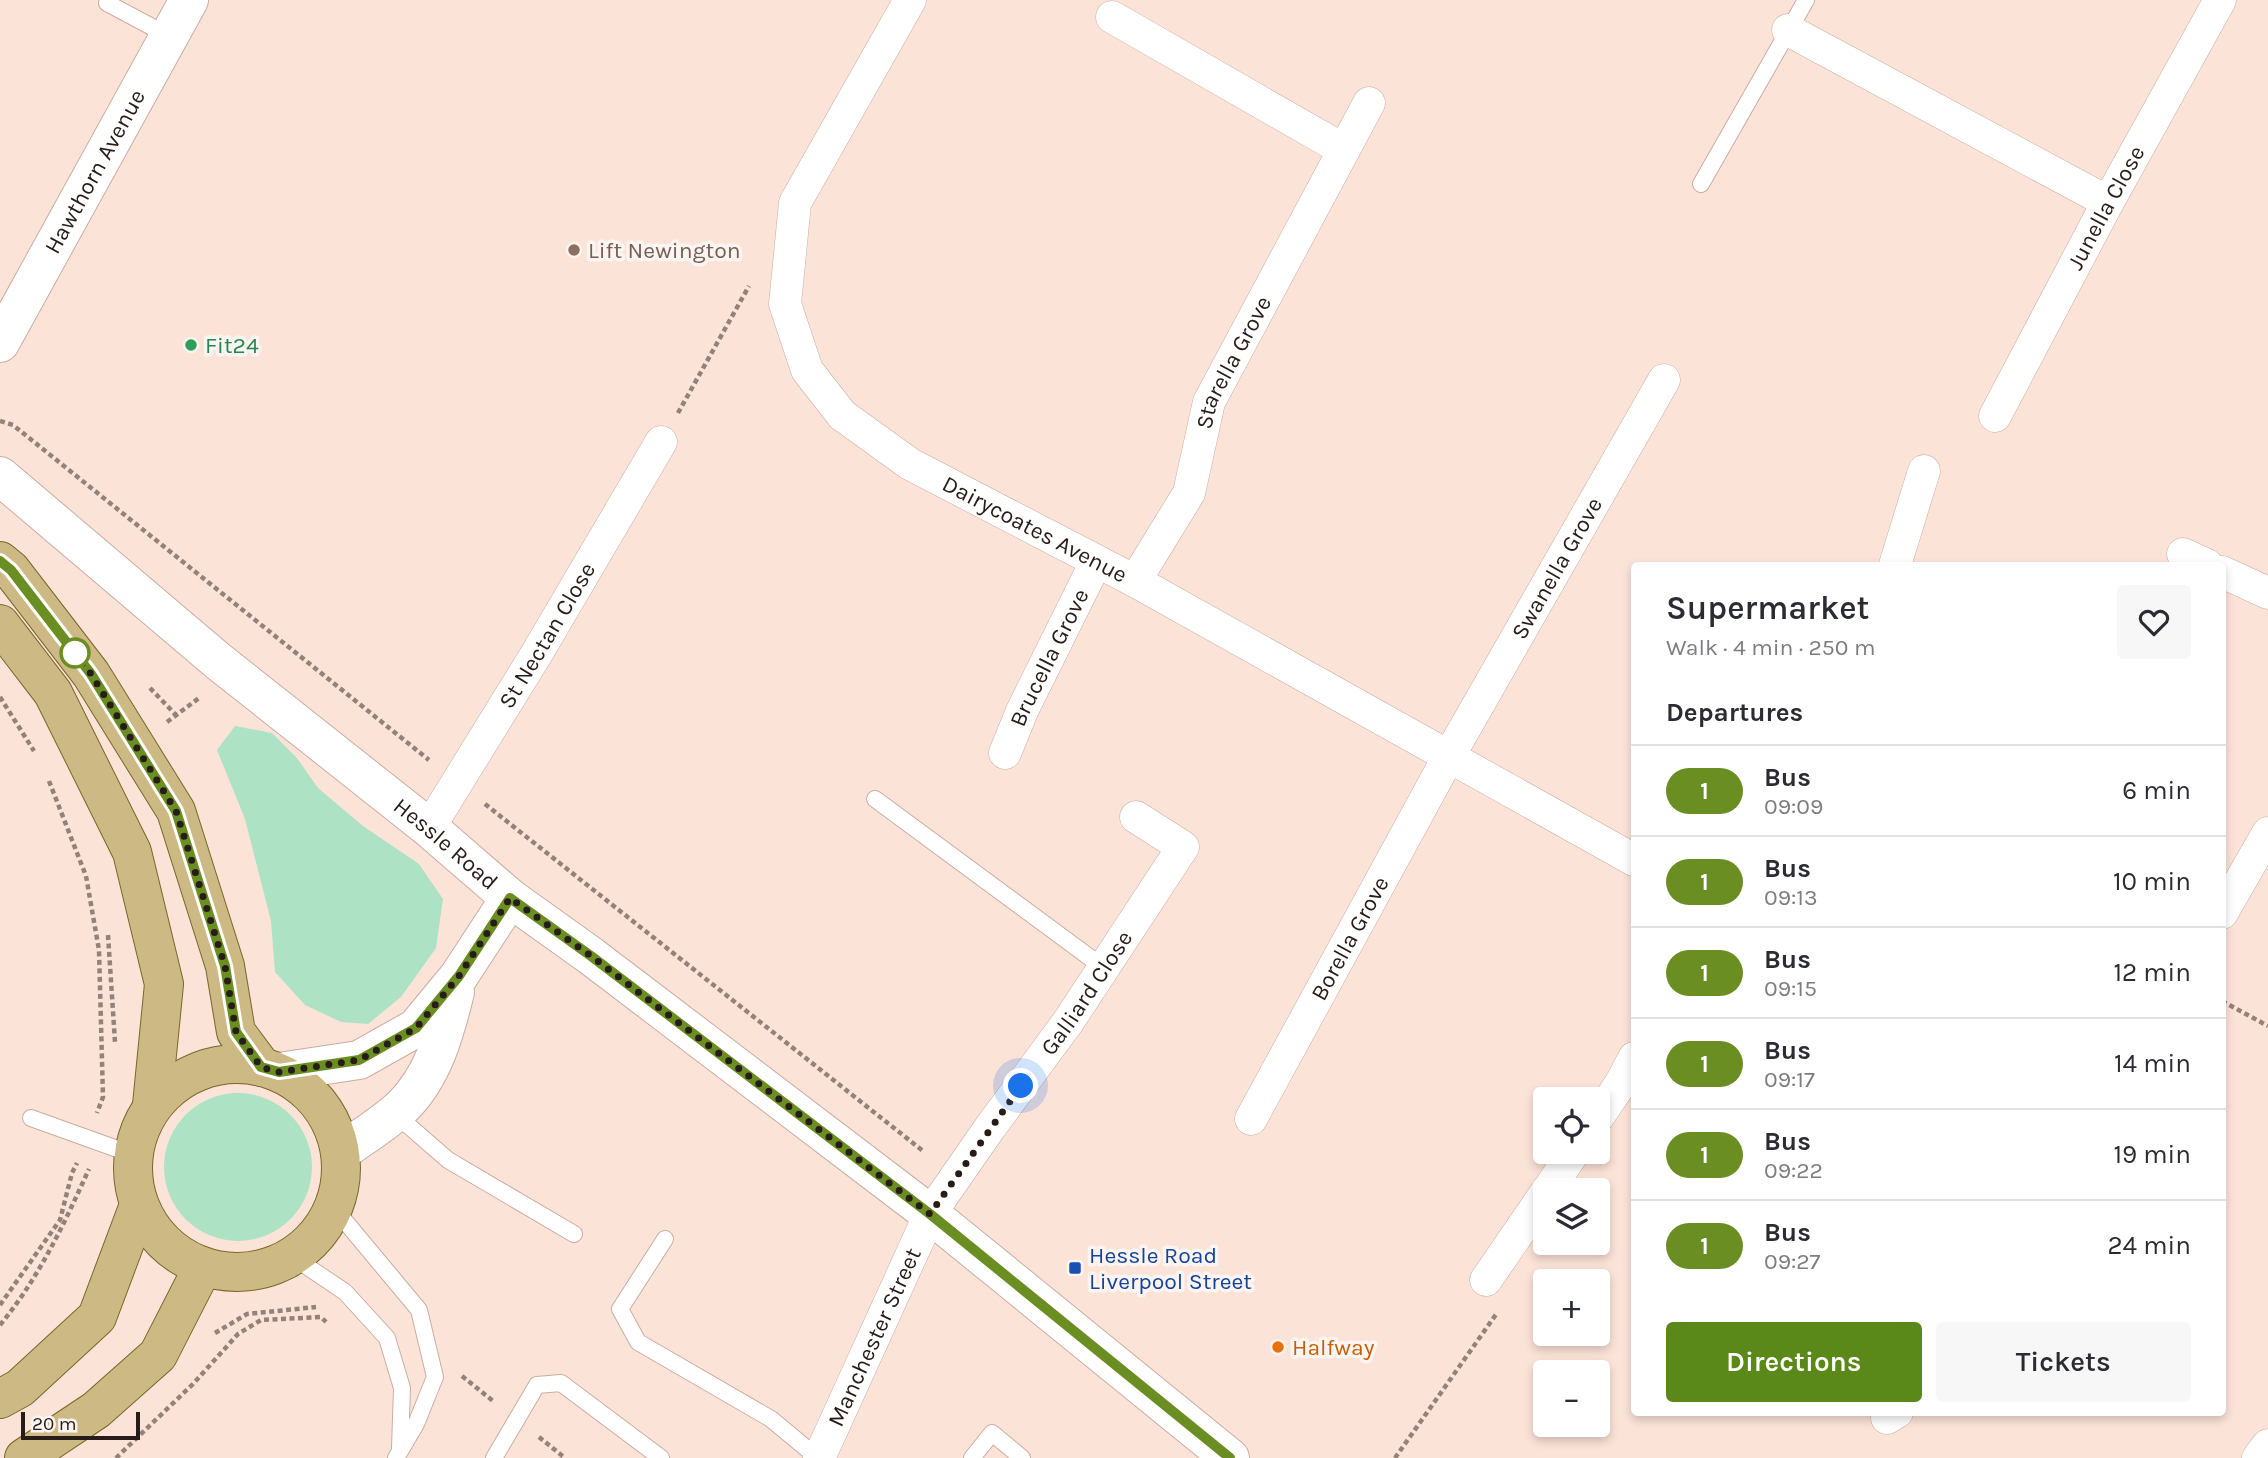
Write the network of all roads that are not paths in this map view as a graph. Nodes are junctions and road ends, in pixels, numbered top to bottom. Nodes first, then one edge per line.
1 (189, 0) edge
2 (910, 0) edge
3 (1806, 0) edge
4 (2220, 0) edge
5 (107, 3) dead end
6 (1112, 17) dead end
7 (1788, 30) junction
8 (169, 36) junction
9 (1369, 103) dead end
10 (1344, 150) junction
11 (1701, 184) dead end
12 (2109, 202) junction
13 (0, 343) edge
14 (1664, 380) dead end
15 (1996, 416) dead end
16 (661, 442) road end
17 (1924, 471) dead end
18 (0, 476) edge
19 (0, 561) edge
20 (1096, 562) junction
21 (1896, 562) edge
22 (2226, 574) edge
23 (1135, 581) junction
24 (2268, 593) edge
25 (0, 624) edge
26 (1005, 753) dead end
27 (1449, 756) junction
28 (875, 799) dead end
29 (1136, 817) dead end
30 (429, 828) junction
31 (2268, 833) edge
32 (1631, 858) edge
33 (510, 898) junction
34 (2226, 906) edge
35 (1104, 968) junction
36 (459, 976) junction
37 (270, 1069) junction
38 (1630, 1077) edge
39 (1610, 1102) edge
40 (152, 1105) junction
41 (394, 1113) junction
42 (31, 1118) dead end
43 (1251, 1119) dead end
44 (108, 1146) junction
45 (341, 1152) junction
46 (139, 1205) junction
47 (334, 1208) junction
48 (1533, 1211) edge
49 (930, 1214) junction
50 (574, 1234) dead end
51 (666, 1240) dead end
52 (293, 1257) junction
53 (203, 1268) junction
54 (1486, 1280) road end
55 (0, 1399) edge
56 (2268, 1445) edge
57 (398, 1454) edge
58 (24, 1458) edge
59 (494, 1458) edge
60 (661, 1458) edge
61 (818, 1458) edge
62 (972, 1458) edge
63 (1022, 1458) edge
64 (1230, 1458) edge
65 (2258, 1458) edge

1 - 8 street, Hawthorn Avenue
2 - 20 street, Dairycoates Avenue
3 - 7 lane
4 - 12 street, Junella Close
5 - 8 lane
6 - 10 street
7 - 11 lane
7 - 12 street
8 - 13 street, Hawthorn Avenue
9 - 10 street, Starella Grove
10 - 23 street, Starella Grove
12 - 15 street, Junella Close
14 - 27 street, Swanella Grove
16 - 30 street, St Nectan Close
17 - 21 street
18 - 30 street, Hessle Road
19 - 37 main road
20 - 23 street, Dairycoates Avenue
20 - 26 street, Brucella Grove
22 - 24 street
23 - 27 street, Dairycoates Avenue
25 - 40 main road
27 - 32 street, Dairycoates Avenue
27 - 43 street, Borella Grove
28 - 35 lane
29 - 35 street, Galliard Close
30 - 33 street, Hessle Road
31 - 34 street
33 - 36 street
33 - 49 street, Hessle Road
35 - 49 street, Galliard Close
36 - 37 street
36 - 41 street
37 - 40 main road
37 - 45 main road
38 - 39 street
40 - 44 main road
41 - 45 street
41 - 50 lane
42 - 44 lane
44 - 46 main road
45 - 47 main road
46 - 53 main road
46 - 55 main road
47 - 52 main road
47 - 57 lane
48 - 54 street
49 - 61 street, Manchester Street
49 - 64 street, Hessle Road
51 - 61 lane
52 - 53 main road
52 - 57 lane
53 - 58 main road
56 - 65 street
59 - 60 lane
62 - 63 lane

